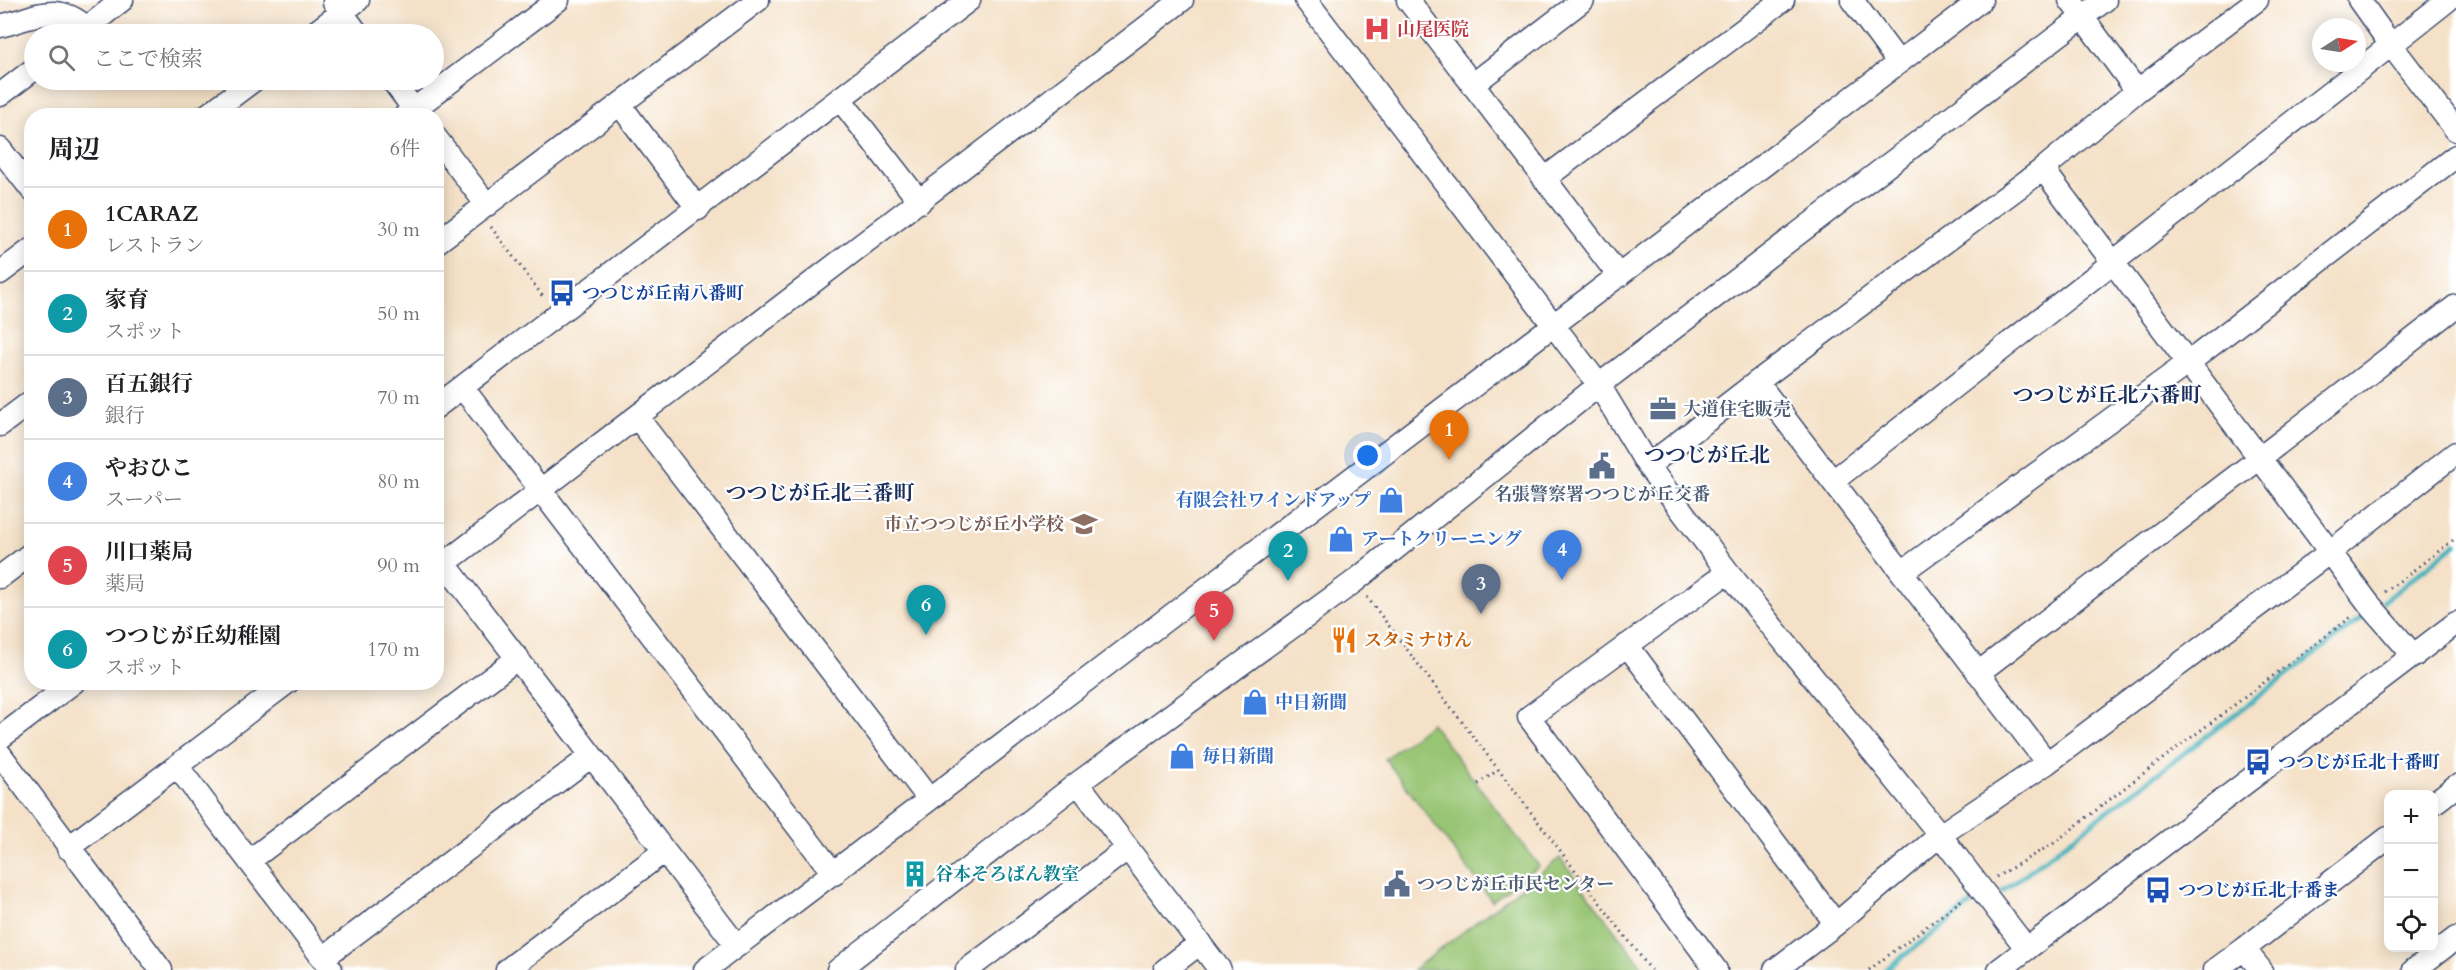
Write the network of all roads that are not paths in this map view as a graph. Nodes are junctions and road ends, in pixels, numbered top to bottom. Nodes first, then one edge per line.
1 (122, 0) edge
2 (558, 0) edge
3 (758, 0) edge
4 (969, 0) edge
5 (1182, 0) edge
6 (1306, 0) edge
7 (1408, 0) edge
8 (1583, 0) edge
9 (1783, 0) edge
10 (1852, 0) edge
11 (1981, 0) edge
12 (2105, 0) edge
13 (2257, 0) edge
14 (2359, 0) edge
15 (2448, 0) edge
16 (344, 4) edge
17 (2076, 9) edge
18 (79, 24) edge
19 (93, 24) edge
20 (323, 24) edge
21 (353, 24) edge
22 (0, 26) edge
23 (2391, 45) junction
24 (1898, 62) junction
25 (24, 77) edge
26 (1472, 85) junction
27 (444, 89) edge
28 (241, 90) edge
29 (398, 90) edge
30 (443, 90) edge
31 (2137, 91) junction
32 (0, 95) edge
33 (840, 99) junction
34 (621, 106) junction
35 (217, 108) edge
36 (410, 108) edge
37 (419, 108) edge
38 (2456, 130) edge
39 (0, 149) edge
40 (444, 150) edge
41 (2456, 156) edge
42 (2043, 169) junction
43 (1544, 179) junction
44 (24, 180) edge
45 (920, 202) junction
46 (483, 208) junction
47 (698, 209) junction
48 (444, 237) edge
49 (24, 255) edge
50 (2113, 262) junction
51 (0, 273) edge
52 (1619, 276) junction
53 (2456, 306) edge
54 (1554, 326) junction
55 (2188, 363) junction
56 (1757, 382) junction
57 (1599, 385) junction
58 (462, 387) junction
59 (444, 401) edge
60 (24, 407) edge
61 (637, 417) junction
62 (0, 425) edge
63 (2456, 453) edge
64 (2260, 459) junction
65 (1648, 466) junction
66 (1833, 481) junction
67 (541, 489) junction
68 (2330, 552) junction
69 (24, 559) edge
70 (444, 565) edge
71 (444, 571) edge
72 (1728, 572) junction
73 (1902, 572) junction
74 (0, 577) edge
75 (2456, 623) edge
76 (1627, 645) junction
77 (2414, 656) junction
78 (518, 658) junction
79 (1978, 673) junction
80 (63, 690) edge
81 (277, 690) edge
82 (0, 738) edge
83 (0, 754) edge
84 (590, 756) junction
85 (2047, 763) junction
86 (177, 766) junction
87 (1078, 783) junction
88 (2456, 786) edge
89 (929, 799) junction
90 (2438, 799) edge
91 (1940, 835) junction
92 (2384, 841) edge
93 (68, 848) junction
94 (1127, 849) junction
95 (663, 852) junction
96 (249, 861) junction
97 (834, 874) junction
98 (1836, 924) junction
99 (2456, 938) edge
100 (1200, 943) junction
101 (737, 946) junction
102 (2027, 949) junction
103 (2244, 949) junction
104 (327, 964) edge
105 (161, 970) edge
106 (507, 970) edge
107 (705, 970) edge
108 (838, 970) edge
109 (967, 970) edge
110 (1165, 970) edge
111 (1220, 970) edge
112 (1716, 970) edge
113 (1775, 970) edge
114 (1999, 970) edge
115 (2216, 970) edge
116 (2261, 970) edge
117 (2414, 970) edge

1 - 19 street
2 - 27 street
3 - 34 street
4 - 33 street
5 - 45 street
6 - 54 street
7 - 26 street
8 - 26 street
9 - 43 street
10 - 24 street
11 - 24 street
12 - 17 street
13 - 31 street
14 - 23 street
15 - 23 street
16 - 20 street
16 - 21 street
17 - 31 street
17 - 57 street
18 - 22 street
23 - 38 street
23 - 50 street
24 - 52 street
25 - 32 street
26 - 43 street
28 - 35 street
29 - 36 street
30 - 37 street
31 - 42 street
33 - 45 street
33 - 47 street
34 - 46 street
34 - 47 street
39 - 44 street
40 - 46 street
41 - 55 street
42 - 50 street
42 - 56 street
43 - 52 street
45 - 61 street
46 - 48 street
47 - 58 street
49 - 51 street
50 - 55 street
50 - 66 street
52 - 54 street
53 - 64 street
54 - 57 street
54 - 89 street
55 - 64 street
55 - 73 street
56 - 65 street
56 - 66 street
57 - 65 street
57 - 87 street
58 - 59 street
58 - 67 street
60 - 62 street
61 - 67 street
61 - 89 street
63 - 68 street
64 - 68 street
64 - 79 street
65 - 72 street
66 - 73 street
67 - 70 street
67 - 97 street
68 - 77 street
68 - 85 street
69 - 74 street
71 - 78 street
72 - 76 street
72 - 91 street
73 - 79 street
75 - 77 street
76 - 98 street
76 - 112 street
77 - 102 street
78 - 84 street
78 - 96 street
79 - 85 street
80 - 82 street
81 - 86 street
83 - 93 street
84 - 95 street
84 - 104 street
85 - 91 street
86 - 93 street
86 - 96 street
87 - 94 street
87 - 108 street
88 - 90 street
89 - 97 street
91 - 98 street
91 - 102 street
92 - 103 street
93 - 105 street
94 - 100 street
94 - 109 street
95 - 101 street
95 - 106 street
96 - 104 street
97 - 101 street
98 - 113 street
99 - 117 street
100 - 110 street
100 - 111 street
101 - 107 street
102 - 114 street
103 - 115 street
103 - 116 street

